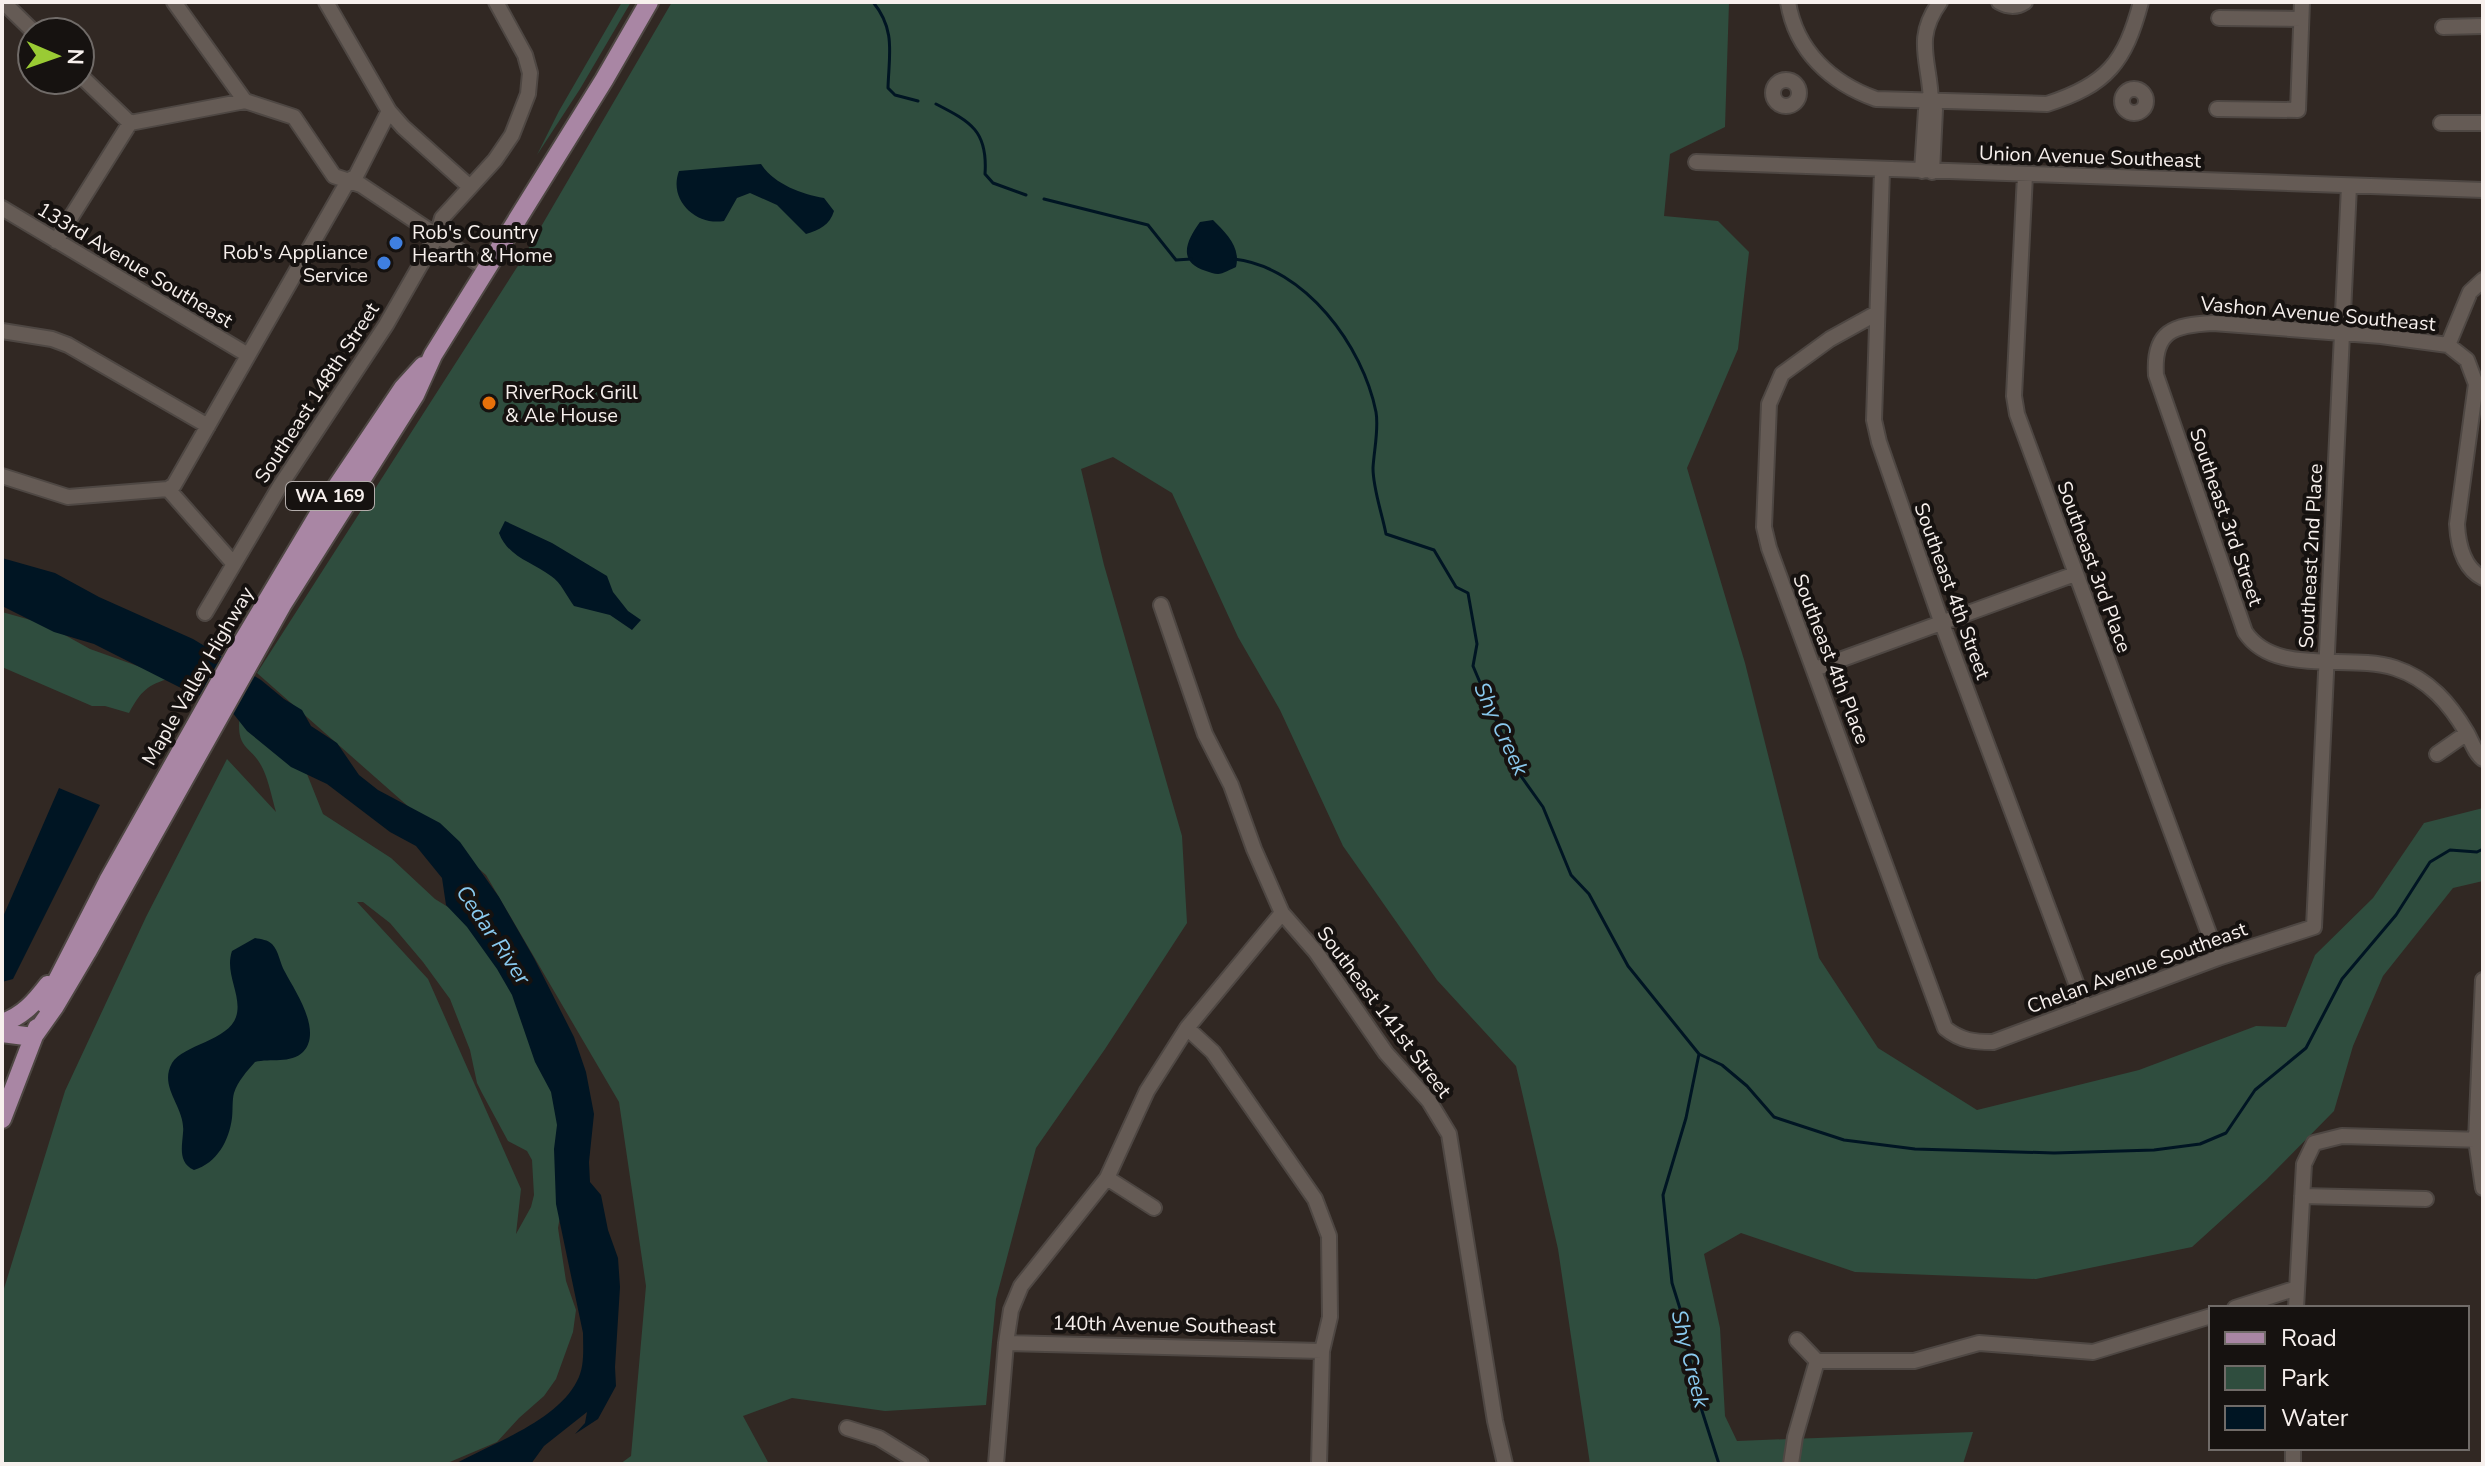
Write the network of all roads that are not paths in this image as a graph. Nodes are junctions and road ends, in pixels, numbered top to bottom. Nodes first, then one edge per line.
1 (3, 2) edge
2 (174, 2) edge
3 (326, 2) edge
4 (496, 2) edge
5 (649, 2) edge
6 (1788, 2) edge
7 (1940, 2) edge
8 (1999, 2) edge
9 (2025, 2) edge
10 (2141, 2) edge
11 (2302, 2) edge
12 (17, 16) edge
13 (2219, 18) dead end
14 (2301, 19) junction
15 (2483, 26) edge
16 (2443, 27) dead end
17 (1816, 63) junction
18 (2109, 73) junction
19 (1795, 83) dead end
20 (96, 90) edge
21 (2125, 93) dead end
22 (245, 101) junction
23 (1931, 102) junction
24 (2217, 109) dead end
25 (389, 111) junction
26 (130, 123) junction
27 (2441, 123) dead end
28 (2483, 123) edge
29 (1696, 162) dead end
30 (1882, 170) junction
31 (1927, 172) junction
32 (2025, 175) junction
33 (348, 181) junction
34 (2349, 186) junction
35 (470, 187) junction
36 (2483, 190) edge
37 (2, 208) edge
38 (437, 236) junction
39 (56, 241) junction
40 (487, 269) junction
41 (2483, 280) edge
42 (1877, 313) junction
43 (2, 331) edge
44 (2172, 331) joint
45 (2341, 332) junction
46 (2448, 345) junction
47 (248, 355) junction
48 (208, 426) junction
49 (2, 476) edge
50 (168, 489) junction
51 (233, 563) junction
52 (2075, 574) junction
53 (2483, 578) edge
54 (1161, 605) dead end
55 (205, 613) dead end
56 (1941, 621) junction
57 (2327, 660) junction
58 (1815, 669) junction
59 (2467, 733) junction
60 (200, 734) junction
61 (2437, 754) dead end
62 (2483, 759) edge
63 (1282, 913) junction
64 (2314, 927) joint
65 (2218, 958) junction
66 (62, 967) junction
67 (2483, 980) edge
68 (2085, 1007) junction
69 (2, 1023) edge
70 (1187, 1028) junction
71 (2, 1033) edge
72 (33, 1037) junction
73 (1972, 1042) joint
74 (2, 1119) edge
75 (2480, 1140) edge
76 (1107, 1178) junction
77 (2483, 1188) edge
78 (2302, 1196) junction
79 (2426, 1199) dead end
80 (1154, 1208) dead end
81 (2297, 1288) junction
82 (2241, 1306) edge
83 (2296, 1306) edge
84 (2209, 1317) edge
85 (1797, 1340) dead end
86 (1006, 1343) junction
87 (1322, 1351) junction
88 (1817, 1361) junction
89 (847, 1428) dead end
90 (921, 1464) edge
91 (996, 1464) edge
92 (1319, 1464) edge
93 (1505, 1464) edge
94 (1791, 1464) edge

1 - 12 street
2 - 22 street
3 - 25 street
4 - 35 street, Southeast 148th Street
5 - 40 main road, Maple Valley Highway / WA 169
6 - 17 street
7 - 23 street
8 - 9 street
10 - 18 street
11 - 14 street
13 - 14 street
14 - 24 street
15 - 16 street
17 - 19 street
17 - 23 street
18 - 21 street
18 - 23 street
20 - 26 street
22 - 26 street
22 - 33 street
23 - 31 street
25 - 33 street
25 - 35 street
26 - 39 street
27 - 28 street
29 - 30 street, Union Avenue Southeast
30 - 31 street, Union Avenue Southeast
30 - 42 street, Southeast 4th Street
31 - 32 street, Union Avenue Southeast
32 - 34 street, Union Avenue Southeast
32 - 52 street, Southeast 3rd Place
33 - 38 street
33 - 47 street
34 - 36 street, Union Avenue Southeast
34 - 45 street, Southeast 2nd Place
35 - 38 street, Southeast 148th Street
37 - 39 street, 133rd Avenue Southeast
38 - 40 street
38 - 51 street, Southeast 148th Street
39 - 47 street, 133rd Avenue Southeast
40 - 60 main road, Maple Valley Highway / WA 169
41 - 46 street
42 - 56 street, Southeast 4th Street
42 - 58 street, Southeast 4th Place
43 - 48 street
44 - 45 street, Vashon Avenue Southeast
44 - 57 street, Southeast 3rd Street
45 - 46 street, Vashon Avenue Southeast
45 - 57 street, Southeast 2nd Place
46 - 53 street, Vashon Avenue Southeast
47 - 48 street
48 - 50 street
49 - 50 street
50 - 51 street
51 - 55 street, Southeast 148th Street
52 - 56 street
52 - 65 street, Southeast 3rd Place
54 - 63 street, Southeast 141st Street
56 - 58 street
56 - 68 street, Southeast 4th Street
57 - 59 street, Southeast 3rd Street
57 - 64 street, Southeast 2nd Place
58 - 73 street, Southeast 4th Place
59 - 61 street
59 - 62 street, Southeast 3rd Street
60 - 66 main road, Maple Valley Highway / WA 169
60 - 72 main road, Maple Valley Highway / WA 169
63 - 70 street
63 - 93 street, Southeast 141st Street
64 - 65 street, Chelan Avenue Southeast
65 - 68 street, Chelan Avenue Southeast
66 - 69 main road
66 - 72 main road, Maple Valley Highway / WA 169
67 - 75 street
68 - 73 street, Chelan Avenue Southeast
70 - 76 street
70 - 87 street
71 - 72 main road
72 - 74 main road, Maple Valley Highway / WA 169
75 - 77 street
75 - 78 street
76 - 80 street
76 - 86 street
78 - 79 street
78 - 81 street
81 - 82 street
81 - 83 street
84 - 88 street
85 - 88 street
86 - 87 street, 140th Avenue Southeast
86 - 91 street
87 - 92 street
88 - 94 street
89 - 90 street

